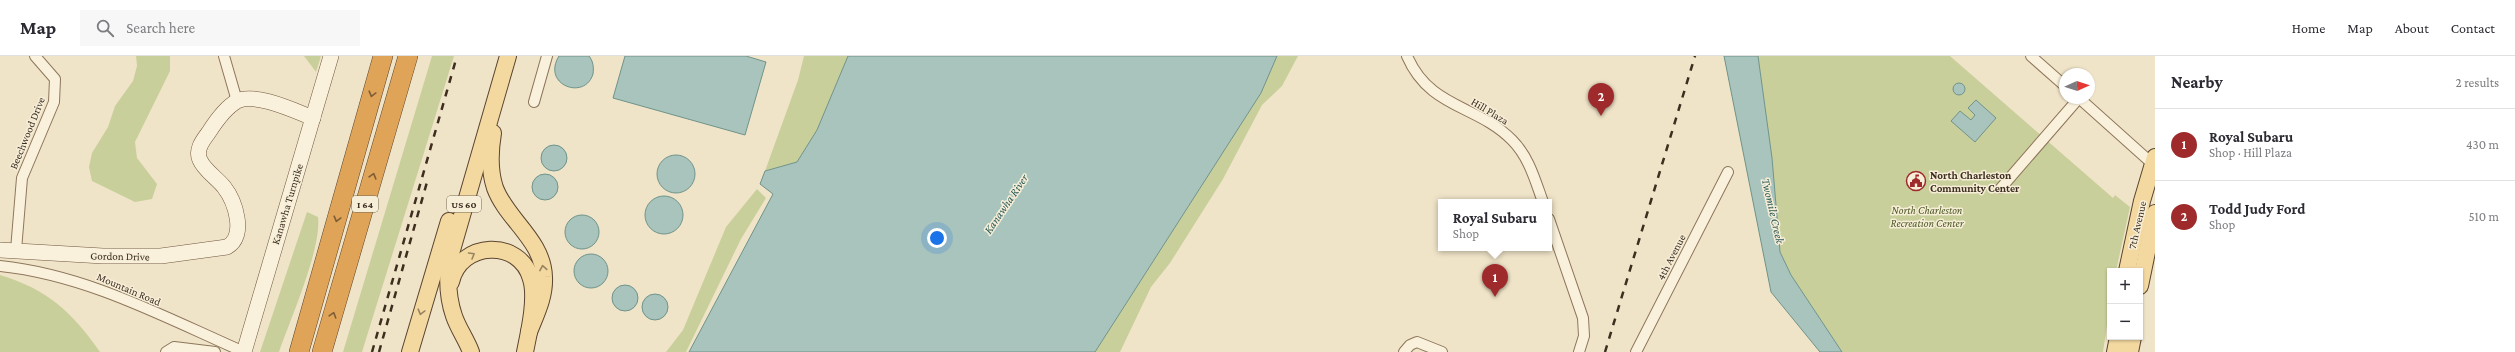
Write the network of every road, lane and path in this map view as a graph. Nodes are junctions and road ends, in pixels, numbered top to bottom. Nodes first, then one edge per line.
1 (35, 56) edge
2 (224, 56) edge
3 (331, 56) edge
4 (382, 56) edge
5 (408, 56) edge
6 (498, 56) edge
7 (508, 56) edge
8 (547, 56) edge
9 (1407, 56) edge
10 (2031, 56) edge
11 (501, 81) junction
12 (2059, 81) edge
13 (238, 101) junction
14 (534, 102) dead end
15 (2074, 104) edge
16 (2086, 104) edge
17 (313, 118) junction
18 (2154, 162) edge
19 (1728, 172) dead end
20 (2001, 188) dead end
21 (1542, 199) edge
22 (2155, 213) edge
23 (1552, 228) edge
24 (445, 234) junction
25 (0, 250) edge
26 (16, 250) junction
27 (0, 266) edge
28 (2128, 268) edge
29 (2143, 271) edge
30 (449, 300) junction
31 (529, 332) junction
32 (2121, 340) edge
33 (2128, 348) edge
34 (166, 352) edge
35 (215, 352) edge
36 (236, 352) edge
37 (244, 352) edge
38 (299, 352) edge
39 (322, 352) edge
40 (410, 352) edge
41 (465, 352) edge
42 (471, 352) edge
43 (525, 352) edge
44 (1404, 352) edge
45 (1442, 352) edge
46 (1579, 352) edge
47 (1636, 352) edge

1 - 26 street, Beechwood Drive
2 - 13 street
3 - 17 street, Kanawha Turnpike
4 -> 38 highway, I 64
39 -> 5 highway, I 64
6 - 24 main road, US 60
7 - 11 main road, US 60
8 - 14 street
9 - 21 street, Hill Plaza
10 - 12 street
11 - 30 main road, US 60
31 -> 11 main road
13 - 17 street
13 - 26 street, Gordon Drive
15 - 20 street
16 - 18 street
17 - 37 street, Kanawha Turnpike
18 - 28 main road, 7th Avenue
19 - 47 street, 4th Avenue
22 - 29 main road, 7th Avenue
23 - 46 street
24 -> 40 main road
24 - 41 main road, US 60
25 - 26 street, Gordon Drive
27 - 37 street, Mountain Road
30 -> 31 main road
30 - 42 main road, US 60
31 - 43 main road
32 - 33 main road
34 - 35 street
36 - 37 street
44 - 45 street

